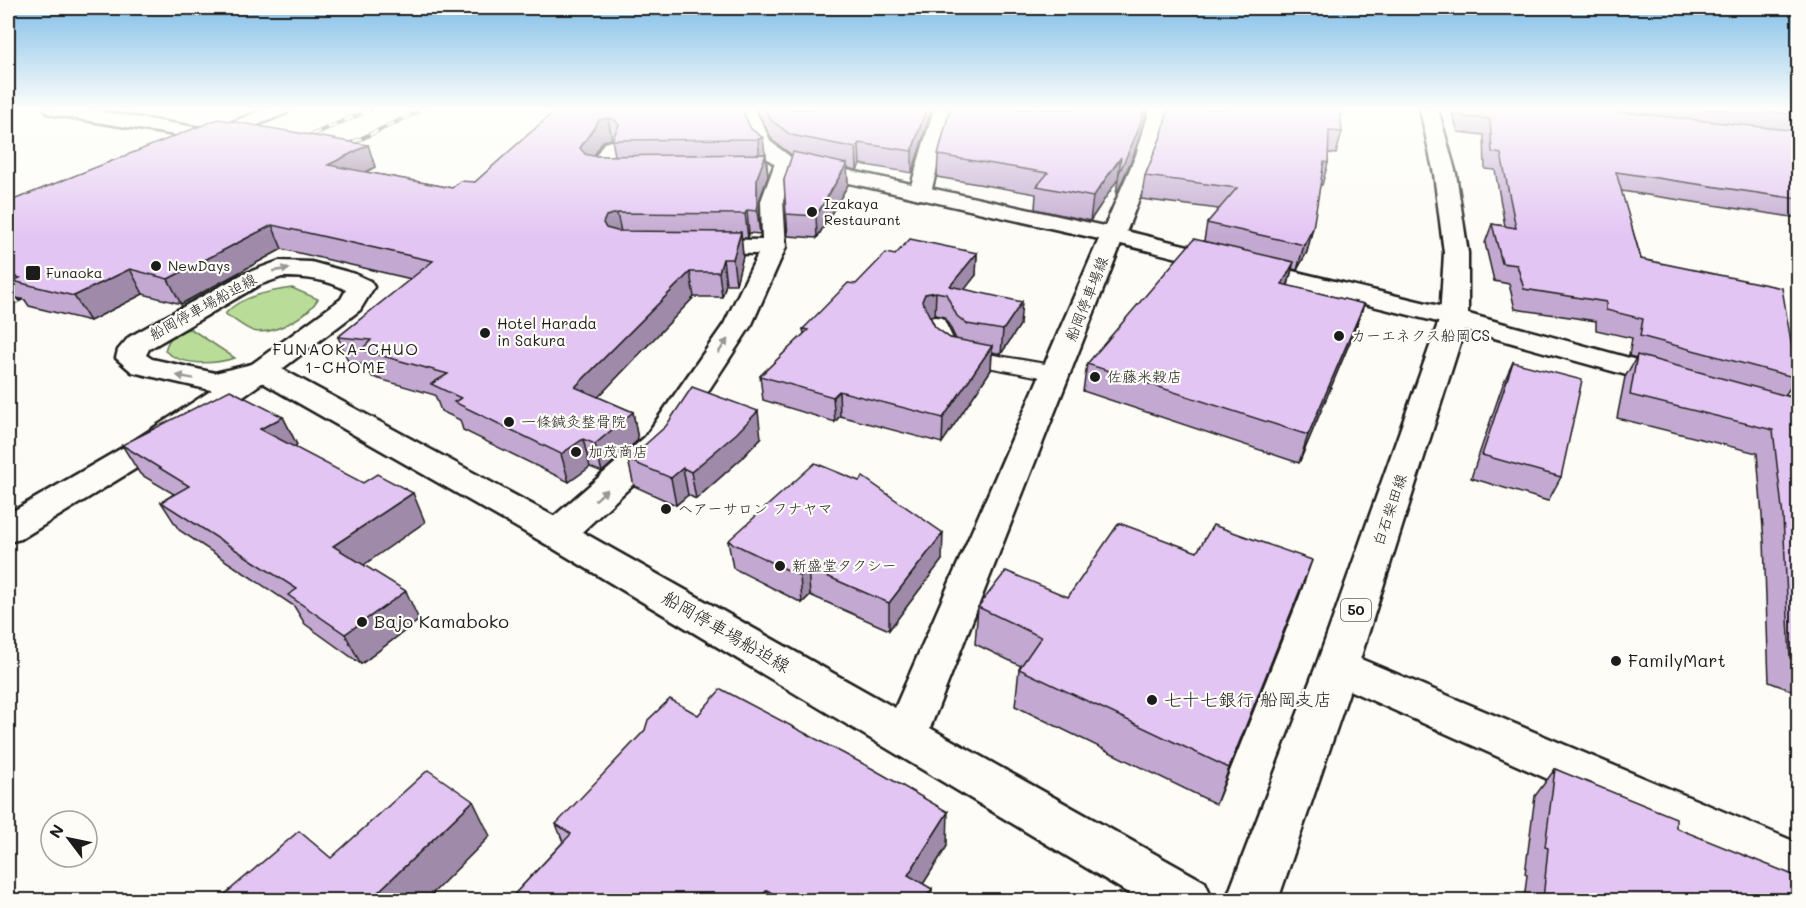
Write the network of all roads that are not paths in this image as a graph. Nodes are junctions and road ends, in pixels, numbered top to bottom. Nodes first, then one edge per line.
1 (609, 151) edge
2 (765, 151) edge
3 (931, 151) edge
4 (1147, 151) edge
5 (1439, 151) edge
6 (772, 166) junction
7 (644, 169) edge
8 (920, 192) junction
9 (1113, 235) junction
10 (669, 246) edge
11 (774, 247) junction
12 (1454, 318) junction
13 (935, 323) edge
14 (262, 370) junction
15 (1057, 373) junction
16 (1695, 386) edge
17 (8, 530) edge
18 (557, 534) junction
19 (1337, 666) junction
20 (905, 735) junction
21 (1798, 867) edge
22 (1187, 900) edge
23 (1252, 900) edge

1 - 7 street
2 - 6 street, 船岡停車場線
3 - 8 street
4 - 9 street
5 - 12 street, 白石柴田線 / 50
6 - 8 street, 船岡停車場線
6 - 11 street
8 - 9 street, 船岡停車場線
9 - 12 street
9 - 15 street, 船岡停車場線
10 - 11 street
18 -> 11 street
12 - 16 street
12 - 19 street, 白石柴田線 / 50
13 - 15 lane
14 -> 14 street, 船岡停車場船迫線
14 - 17 street
14 - 18 street, 船岡停車場船迫線
15 - 20 street, 船岡停車場線
18 - 20 street, 船岡停車場船迫線
19 - 21 street
19 - 23 street, 白石柴田線 / 50
20 - 22 street, 船岡停車場船迫線

